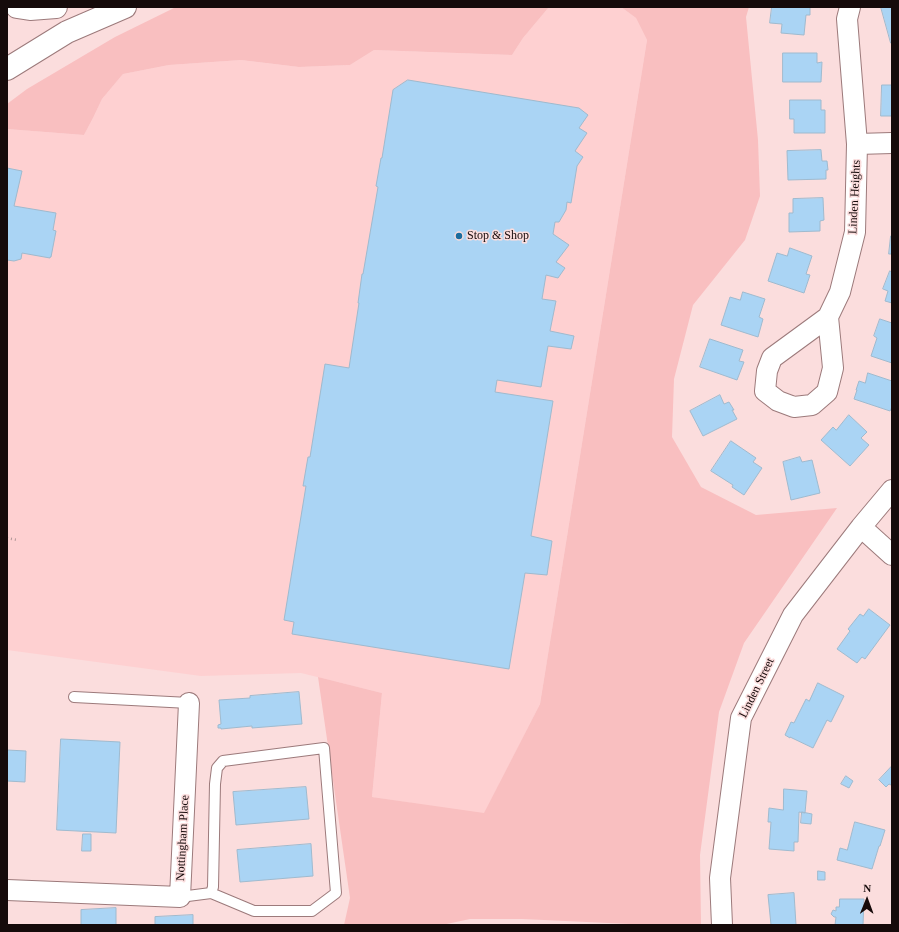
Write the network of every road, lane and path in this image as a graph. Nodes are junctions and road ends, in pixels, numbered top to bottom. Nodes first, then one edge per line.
1 (16, 7) edge
2 (56, 7) edge
3 (125, 7) edge
4 (850, 7) edge
5 (7, 69) edge
6 (892, 143) edge
7 (857, 144) junction
8 (828, 318) dead end
9 (892, 490) edge
10 (861, 527) junction
11 (7, 538) edge
12 (17, 540) dead end
13 (892, 555) edge
14 (74, 697) dead end
15 (189, 703) joint
16 (7, 890) edge
17 (211, 893) junction
18 (180, 897) junction
19 (722, 925) edge

1 - 2 highway
3 - 5 highway
4 - 7 street, Linden Heights
6 - 7 street, Linden Heights
7 - 8 street, Linden Heights
9 - 10 street, Linden Street
10 - 13 street
10 - 19 street, Linden Street
11 - 12 path
14 - 15 lane
15 - 18 street, Nottingham Place
16 - 18 street, Nottingham Place
17 - 17 lane
17 - 18 lane

